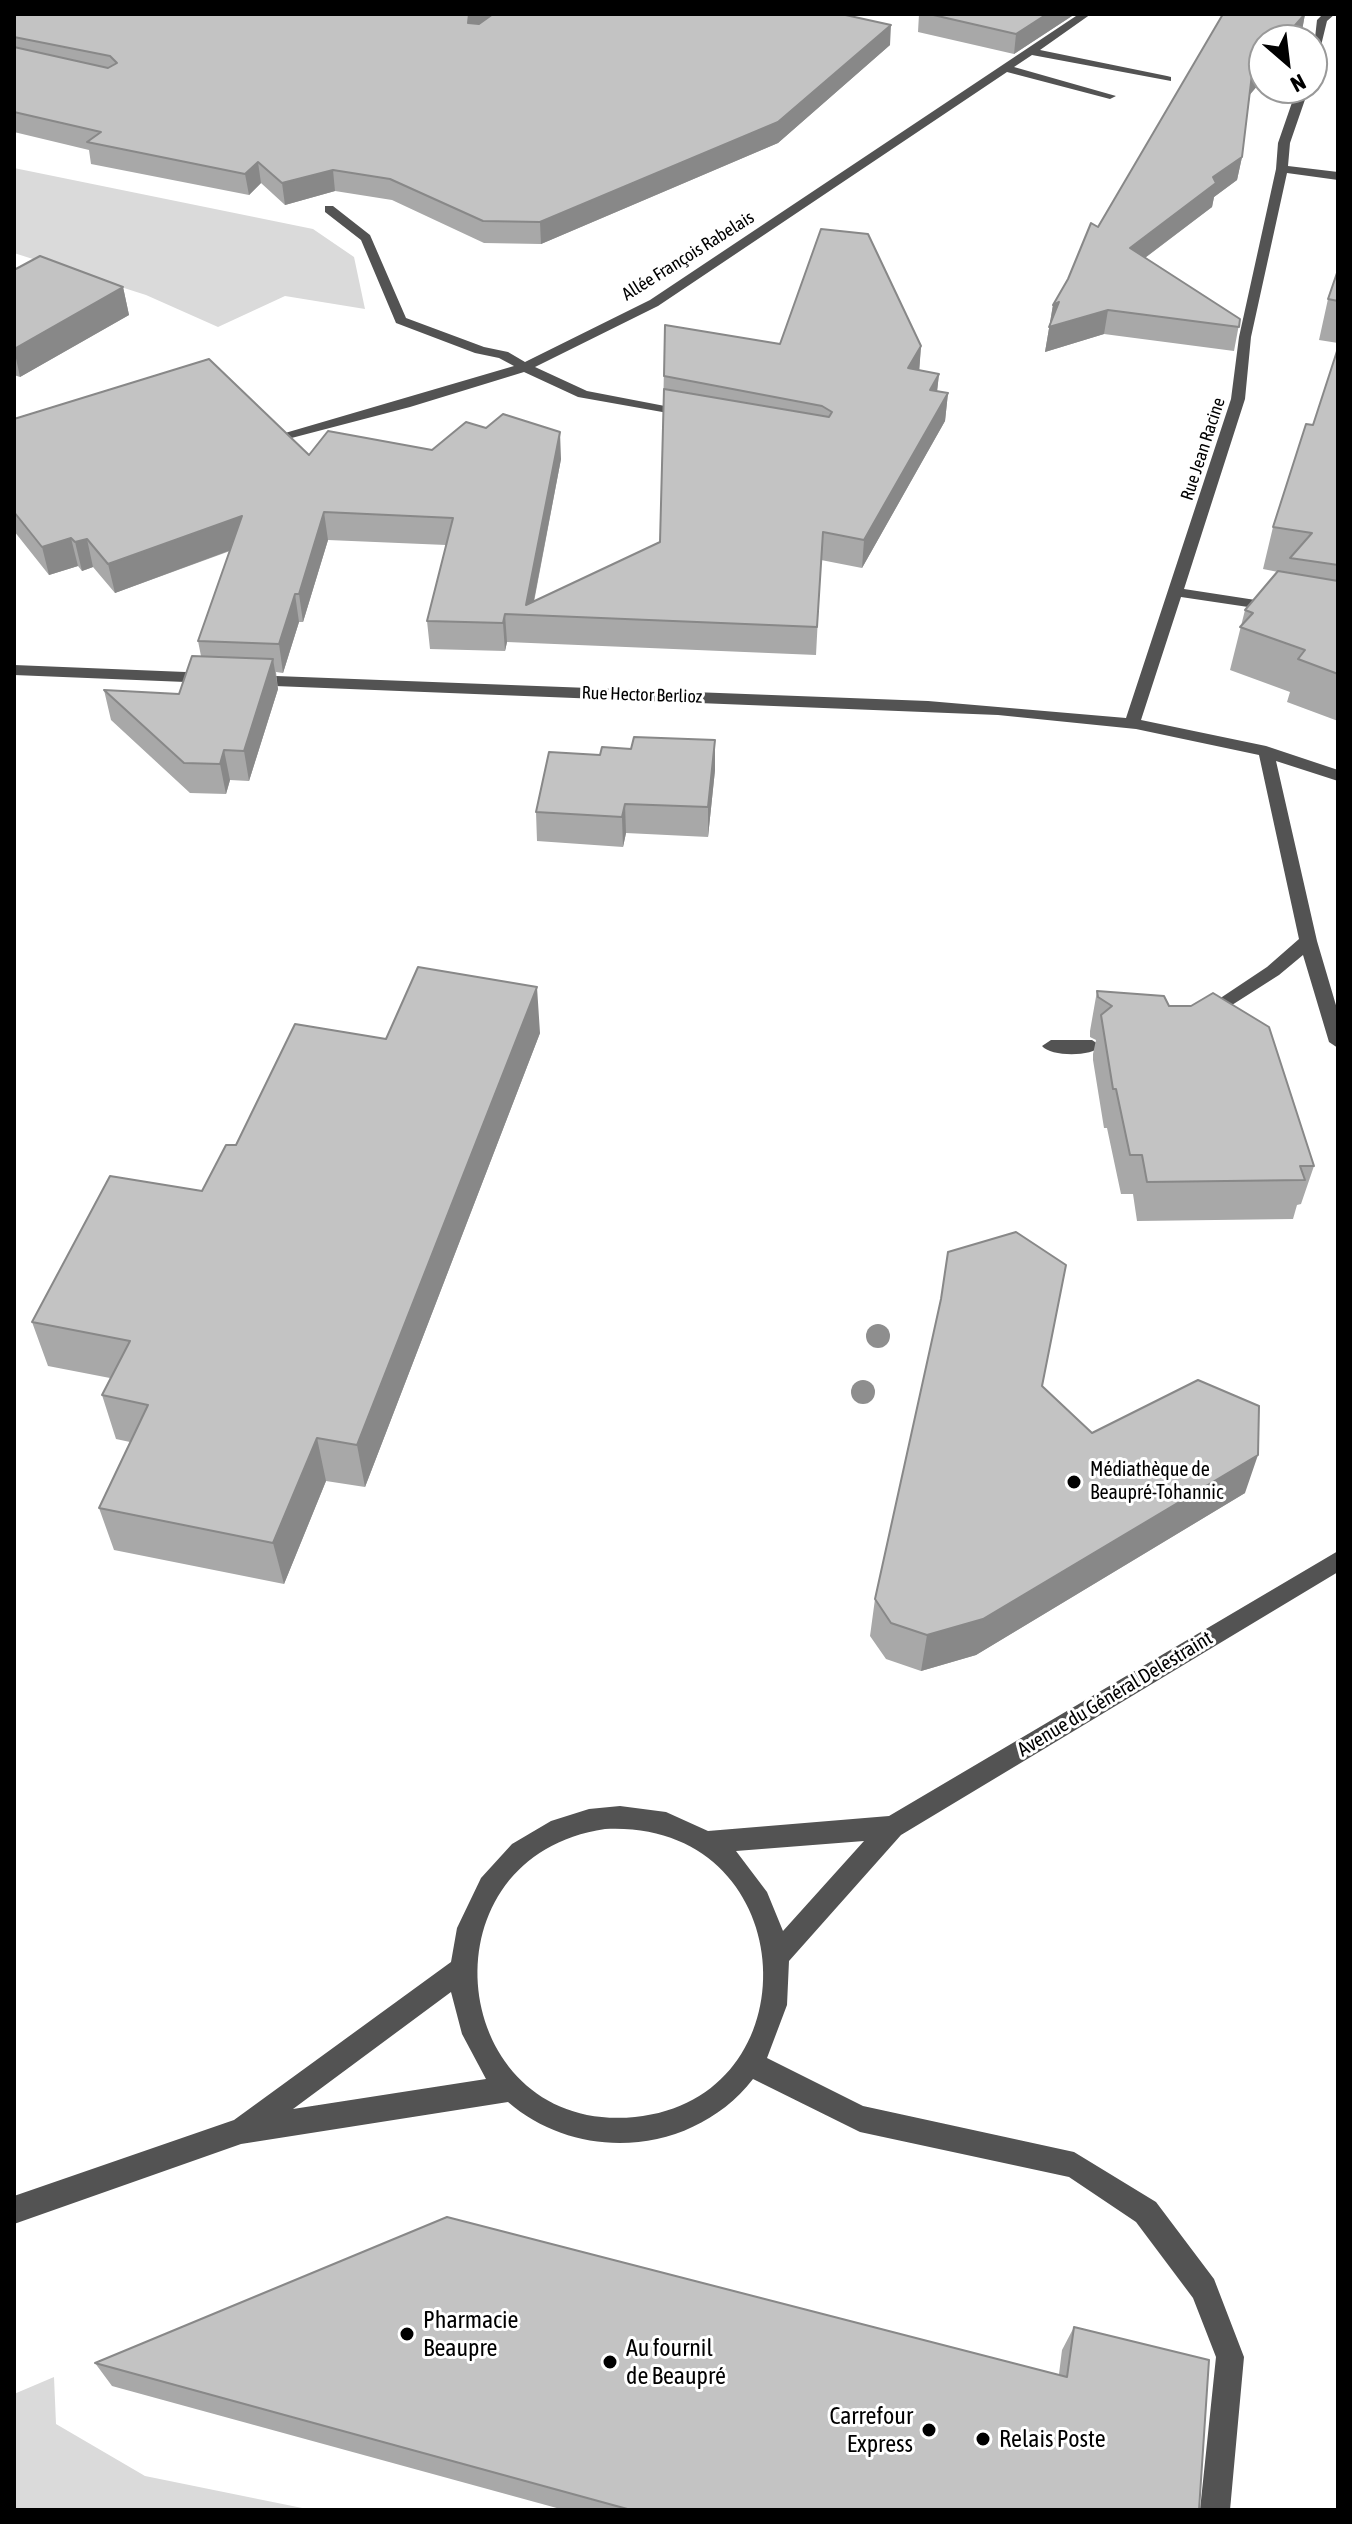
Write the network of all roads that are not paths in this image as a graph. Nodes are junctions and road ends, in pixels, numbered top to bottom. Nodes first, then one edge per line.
1 (1086, 14) edge
2 (1030, 51) junction
3 (1006, 68) junction
4 (1167, 79) dead end
5 (1110, 96) dead end
6 (1297, 104) edge
7 (1282, 169) junction
8 (1338, 176) edge
9 (329, 209) dead end
10 (525, 367) junction
11 (702, 417) edge
12 (275, 438) edge
13 (1175, 592) junction
14 (1294, 610) edge
15 (14, 670) edge
16 (1133, 722) junction
17 (1266, 751) junction
18 (1338, 776) edge
19 (1308, 941) junction
20 (1189, 1025) edge
21 (1338, 1042) edge
22 (1051, 1046) dead end
23 (1092, 1046) dead end
24 (1338, 1561) edge
25 (892, 1827) junction
26 (708, 1842) junction
27 (780, 1953) junction
28 (459, 1971) junction
29 (749, 2063) junction
30 (510, 2088) junction
31 (241, 2131) junction
32 (14, 2210) edge
33 (1215, 2510) edge

1 - 2 street, Allée François Rabelais
2 - 3 street, Allée François Rabelais
2 - 4 street
3 - 5 street
3 - 10 street, Allée François Rabelais
6 - 7 street, Rue Jean Racine
7 - 8 street
7 - 13 street, Rue Jean Racine
9 - 10 street
10 - 11 street
10 - 12 street, Allée François Rabelais
13 - 14 street
13 - 16 street, Rue Jean Racine
15 - 16 street, Rue Hector Berlioz
16 - 17 street, Rue Hector Berlioz
17 - 18 street, Rue Hector Berlioz
17 - 19 street
19 - 20 street
19 - 21 street
22 - 23 street
24 - 25 street, Avenue du Général Delestraint
25 - 26 street, Avenue du Général Delestraint
25 - 27 street, Avenue du Général Delestraint
26 - 27 street
26 - 28 street
27 - 29 street
28 - 30 street
28 - 31 street
29 - 30 street
29 - 33 street
30 - 31 street
31 - 32 street

